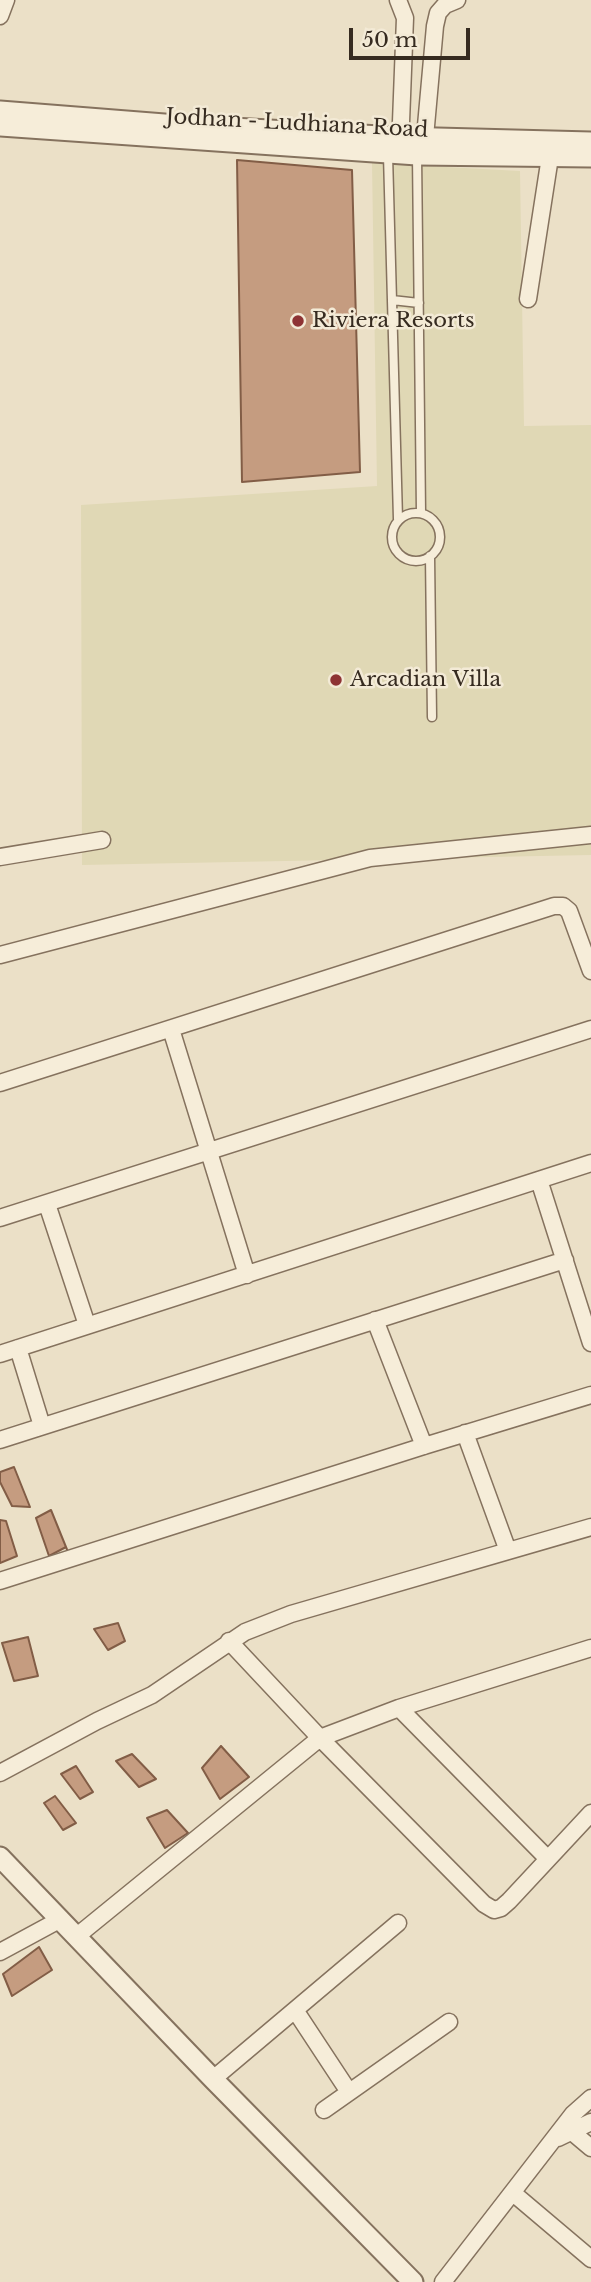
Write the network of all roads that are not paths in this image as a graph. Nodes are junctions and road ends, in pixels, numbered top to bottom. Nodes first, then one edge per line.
1 (6, 0) edge
2 (398, 0) edge
3 (457, 0) edge
4 (0, 16) edge
5 (403, 92) junction
6 (430, 95) junction
7 (0, 111) edge
8 (0, 127) edge
9 (591, 142) edge
10 (409, 149) junction
11 (550, 157) junction
12 (591, 157) edge
13 (528, 299) dead end
14 (392, 300) junction
15 (419, 303) junction
16 (421, 513) junction
17 (398, 519) junction
18 (430, 556) junction
19 (432, 717) dead end
20 (591, 835) edge
21 (102, 840) dead end
22 (0, 857) edge
23 (0, 956) edge
24 (591, 971) edge
25 (171, 1029) junction
26 (591, 1029) edge
27 (0, 1083) edge
28 (207, 1152) junction
29 (591, 1164) edge
30 (539, 1180) junction
31 (47, 1204) junction
32 (0, 1218) edge
33 (565, 1260) junction
34 (247, 1275) junction
35 (375, 1320) junction
36 (87, 1325) junction
37 (591, 1343) edge
38 (18, 1348) junction
39 (0, 1354) edge
40 (591, 1395) edge
41 (41, 1426) junction
42 (466, 1433) junction
43 (0, 1440) edge
44 (424, 1446) junction
45 (591, 1527) edge
46 (508, 1550) junction
47 (0, 1581) edge
48 (229, 1641) junction
49 (591, 1648) edge
50 (399, 1708) junction
51 (320, 1738) junction
52 (0, 1773) edge
53 (591, 1812) edge
54 (0, 1857) edge
55 (548, 1859) junction
56 (61, 1919) junction
57 (398, 1923) dead end
58 (76, 1936) junction
59 (0, 1952) edge
60 (295, 2010) junction
61 (449, 2022) dead end
62 (213, 2079) junction
63 (349, 2092) junction
64 (591, 2098) edge
65 (324, 2110) dead end
66 (591, 2122) edge
67 (572, 2132) junction
68 (553, 2141) junction
69 (591, 2148) edge
70 (513, 2193) junction
71 (591, 2259) edge
72 (414, 2282) edge
73 (443, 2282) edge

1 - 4 street
2 - 5 street
3 - 6 street
5 - 6 street
5 - 10 street
6 - 10 street
7 - 10 street, Jodhan - Ludhiana Road
8 - 10 street, Jodhan - Ludhiana Road
9 - 10 street, Jodhan - Ludhiana Road
10 - 11 street, Jodhan - Ludhiana Road
10 - 14 lane
10 - 15 lane
11 - 12 street, Jodhan - Ludhiana Road
11 - 13 street
14 - 15 lane
14 - 17 lane
15 - 16 lane
16 - 17 lane
16 - 18 lane
17 - 18 lane
18 - 19 lane
20 - 23 street
21 - 22 street
24 - 25 street
25 - 27 street
25 - 28 street
26 - 28 street
28 - 31 street
28 - 34 street
29 - 30 street
30 - 33 street
30 - 34 street
31 - 32 street
31 - 36 street
33 - 35 street
33 - 37 street
34 - 36 street
35 - 41 street
35 - 44 street
36 - 38 street
38 - 39 street
38 - 41 street
40 - 42 street
41 - 43 street
42 - 44 street
42 - 46 street
44 - 47 street
45 - 46 street
46 - 48 street
48 - 51 street
48 - 52 street
49 - 50 street
50 - 51 street
50 - 55 street
51 - 55 street
51 - 58 street
53 - 55 street
54 - 56 street
56 - 58 street
56 - 59 street
57 - 60 street
58 - 62 street
60 - 62 street
60 - 63 street
61 - 63 street
62 - 72 street
63 - 65 street
64 - 68 street
66 - 67 street
67 - 68 street
67 - 69 street
68 - 70 street
70 - 71 street
70 - 73 street

